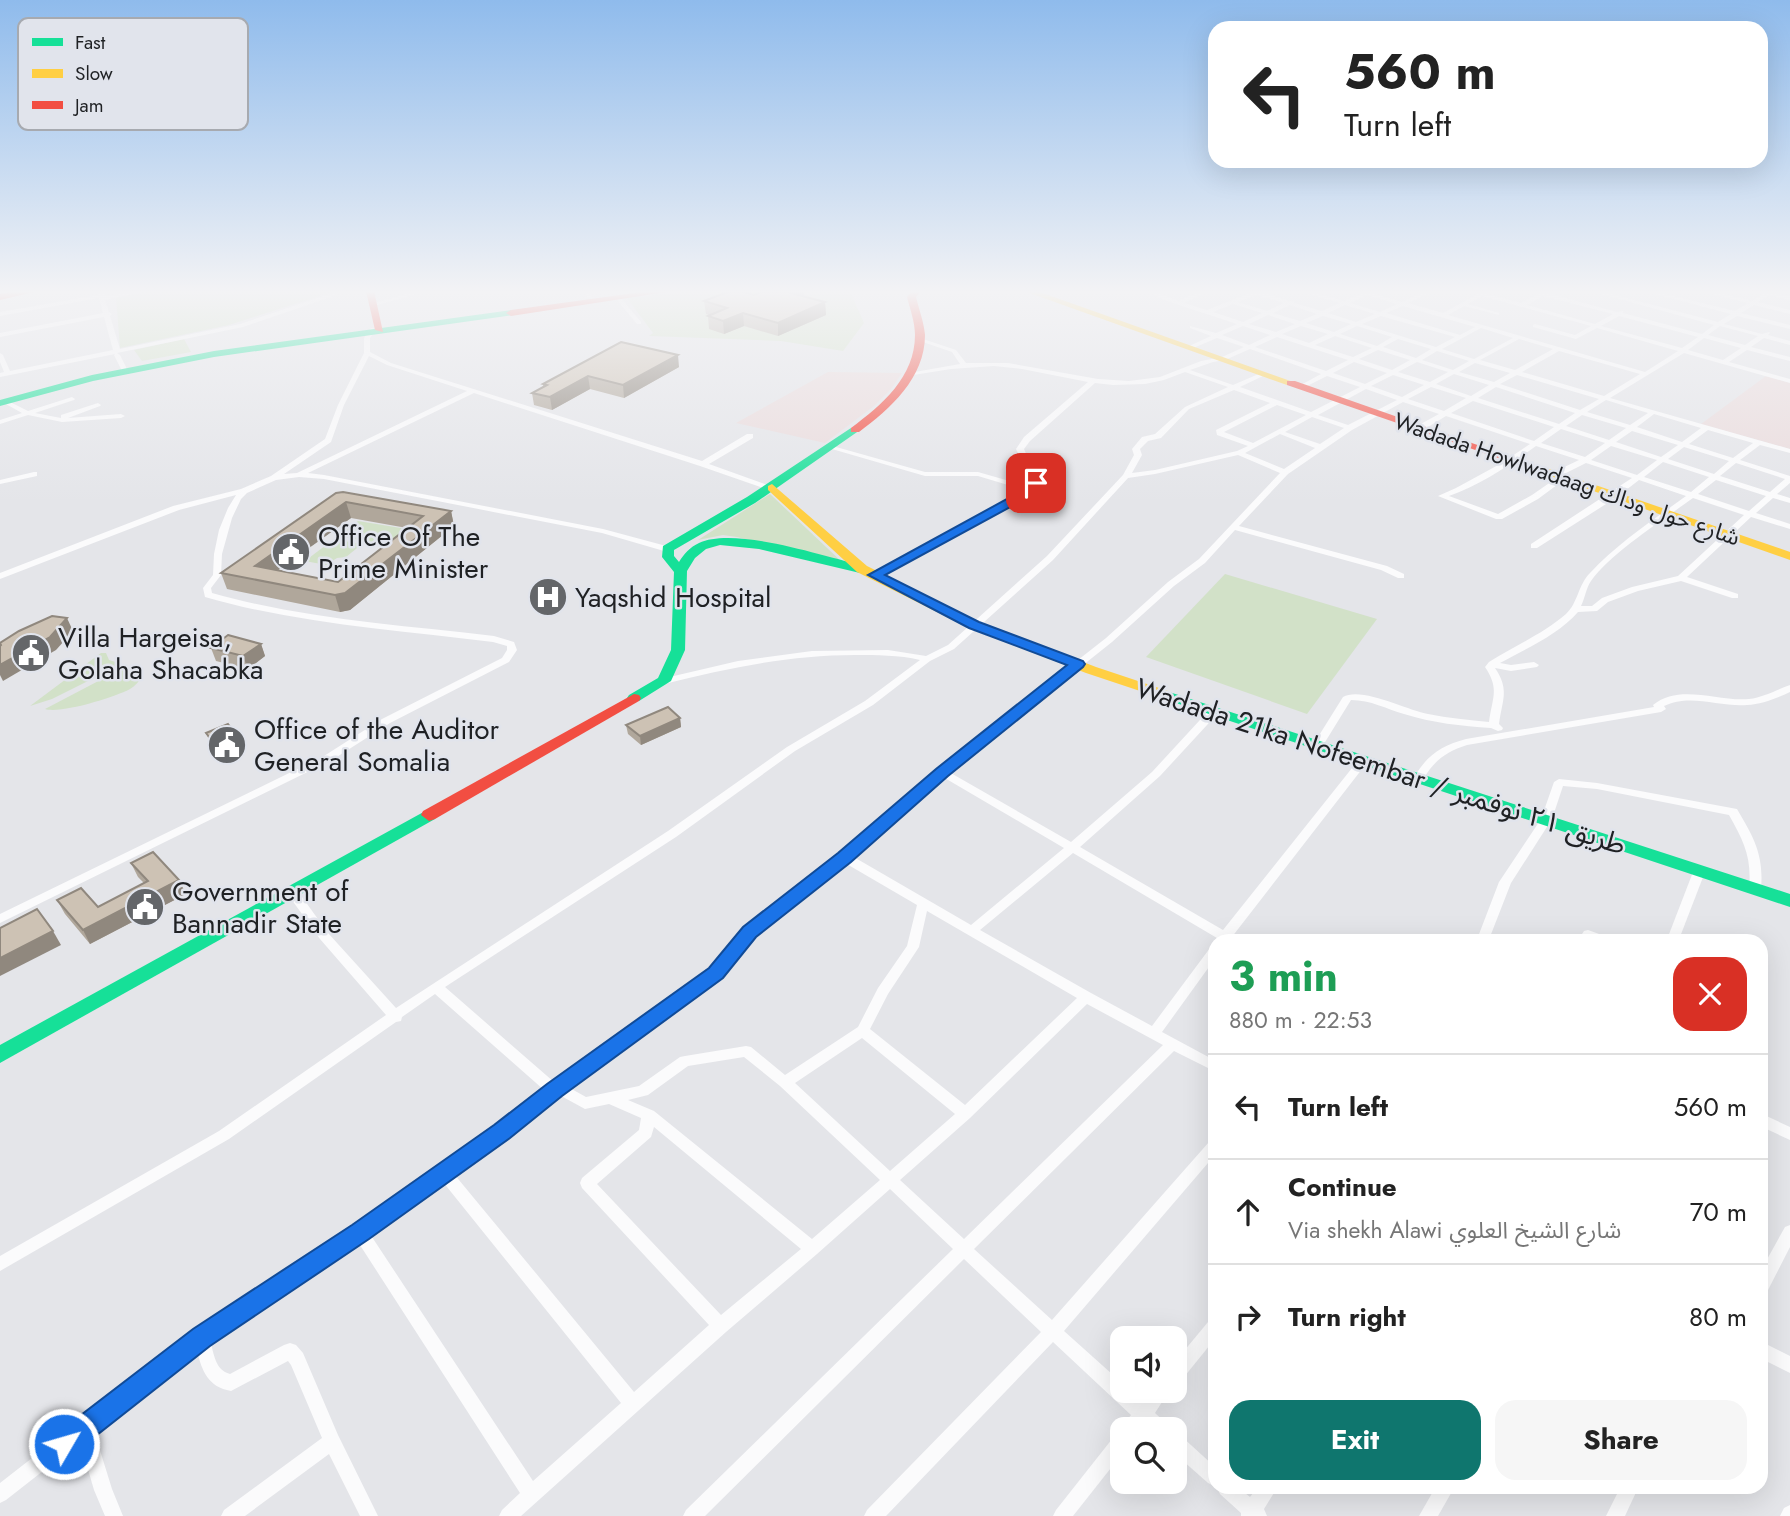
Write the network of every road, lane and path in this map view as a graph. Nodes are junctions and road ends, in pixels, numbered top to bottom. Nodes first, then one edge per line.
1 (113, 362) edge
2 (118, 362) edge
3 (363, 362) edge
4 (389, 362) edge
5 (913, 362) edge
6 (962, 362) edge
7 (1207, 362) edge
8 (1230, 362) edge
9 (1293, 362) edge
10 (1353, 362) edge
11 (1356, 362) edge
12 (1411, 362) edge
13 (1420, 362) edge
14 (1473, 362) edge
15 (1478, 362) edge
16 (1535, 362) edge
17 (1605, 362) edge
18 (1665, 362) edge
19 (1719, 362) edge
20 (1789, 362) edge
21 (1723, 363) joint
22 (964, 365) junction
23 (1185, 370) junction
24 (1452, 372) junction
25 (1390, 373) junction
26 (1516, 373) junction
27 (4, 374) edge
28 (1263, 374) junction
29 (1329, 374) junction
30 (1646, 374) junction
31 (909, 375) junction
32 (1773, 376) junction
33 (1790, 381) edge
34 (1092, 382) junction
35 (1428, 386) junction
36 (1494, 386) junction
37 (1237, 387) junction
38 (1301, 387) junction
39 (1366, 387) junction
40 (473, 391) junction
41 (1605, 398) junction
42 (72, 399) dead end
43 (1402, 399) junction
44 (1472, 399) junction
45 (1, 401) edge
46 (1340, 401) junction
47 (1277, 402) junction
48 (98, 405) dead end
49 (1581, 412) junction
50 (28, 413) junction
51 (1446, 413) junction
52 (1652, 413) junction
53 (1377, 414) junction
54 (1313, 415) junction
55 (121, 416) dead end
56 (62, 420) junction
57 (0, 422) edge
58 (1560, 427) junction
59 (1707, 427) junction
60 (1349, 428) junction
61 (1420, 428) junction
62 (1629, 428) junction
63 (1280, 432) junction
64 (750, 436) dead end
65 (1759, 442) junction
66 (1538, 443) junction
67 (1609, 443) junction
68 (1683, 444) junction
69 (1253, 445) junction
70 (829, 447) junction
71 (1320, 447) junction
72 (1790, 451) edge
73 (1239, 453) junction
74 (1514, 459) junction
75 (1732, 459) junction
76 (1586, 460) junction
77 (1661, 460) junction
78 (703, 464) junction
79 (1285, 472) junction
80 (34, 474) dead end
81 (299, 475) junction
82 (1126, 476) junction
83 (1562, 477) junction
84 (1639, 477) junction
85 (1714, 477) junction
86 (274, 478) junction
87 (1790, 478) edge
88 (0, 482) edge
89 (772, 488) junction
90 (1032, 490) junction
91 (244, 491) junction
92 (1614, 495) junction
93 (1692, 495) junction
94 (1770, 495) junction
95 (1790, 501) edge
96 (1665, 513) junction
97 (1750, 514) junction
98 (1233, 527) junction
99 (1790, 527) edge
100 (1727, 534) junction
101 (1534, 546) dead end
102 (667, 549) junction
103 (1788, 553) edge
104 (681, 571) junction
105 (868, 572) junction
106 (0, 576) edge
107 (1401, 576) dead end
108 (1681, 578) junction
109 (1735, 596) dead end
110 (1575, 609) junction
111 (974, 625) junction
112 (927, 659) junction
113 (1078, 664) junction
114 (1492, 664) junction
115 (1534, 665) dead end
116 (664, 681) junction
117 (1790, 688) edge
118 (1214, 710) junction
119 (1494, 724) junction
120 (1505, 734) junction
121 (1318, 745) junction
122 (1364, 760) junction
123 (942, 772) junction
124 (1420, 776) junction
125 (1546, 819) junction
126 (1070, 849) junction
127 (844, 857) junction
128 (1699, 872) junction
129 (1755, 889) junction
130 (293, 893) junction
131 (1790, 901) edge
132 (923, 903) junction
133 (0, 919) edge
134 (972, 930) junction
135 (1214, 934) edge
136 (1227, 934) edge
137 (1485, 934) edge
138 (1675, 934) edge
139 (1208, 959) edge
140 (436, 987) junction
141 (1086, 996) junction
142 (396, 1017) junction
143 (863, 1031) junction
144 (1154, 1033) junction
145 (1172, 1044) junction
146 (0, 1055) edge
147 (1208, 1063) edge
148 (785, 1082) junction
149 (555, 1090) junction
150 (609, 1098) junction
151 (965, 1114) junction
152 (649, 1115) junction
153 (1768, 1123) edge
154 (1790, 1134) edge
155 (1208, 1153) edge
156 (444, 1172) junction
157 (889, 1179) junction
158 (360, 1232) junction
159 (1790, 1232) edge
160 (812, 1249) junction
161 (966, 1249) junction
162 (0, 1264) edge
163 (1768, 1274) edge
164 (720, 1326) junction
165 (1052, 1332) junction
166 (1208, 1335) edge
167 (201, 1337) junction
168 (1768, 1354) edge
169 (1187, 1360) edge
170 (1790, 1366) edge
171 (1151, 1403) edge
172 (633, 1404) junction
173 (1143, 1413) junction
174 (1140, 1417) edge
175 (1147, 1417) edge
176 (85, 1428) junction
177 (332, 1441) junction
178 (1187, 1453) edge
179 (1110, 1455) edge
180 (1208, 1472) edge
181 (0, 1494) edge
182 (1232, 1494) edge
183 (1265, 1494) edge
184 (1441, 1494) edge
185 (1626, 1494) edge
186 (532, 1495) junction
187 (1253, 1514) edge
188 (114, 1516) edge
189 (230, 1516) edge
190 (369, 1516) edge
191 (508, 1516) edge
192 (692, 1516) edge
193 (873, 1516) edge
194 (1062, 1516) edge
195 (1428, 1516) edge
196 (1615, 1516) edge

1 - 27 street
2 - 45 main road
3 - 86 street
4 - 40 street
5 - 31 main road
6 - 22 street
7 - 23 street
8 - 28 main road, Wadada Howlwadaag شارع حول وداك
9 - 29 street
10 - 29 street
11 - 25 street
12 - 25 street
13 - 24 street
14 - 24 street
15 - 26 street
16 - 26 street
17 - 30 street
18 - 30 street
19 - 21 street
20 - 32 street
21 - 32 street
22 - 31 street
22 - 34 street
23 - 34 street
23 - 37 street
24 - 35 street
24 - 36 street
25 - 35 street
25 - 39 street
26 - 36 street
26 - 41 street
28 - 37 street
28 - 38 main road, Wadada Howlwadaag شارع حول وداك
29 - 38 street
29 - 39 street
30 - 41 street
31 - 70 main road
32 - 33 street
34 - 90 street
35 - 43 street
35 - 44 street
36 - 44 street
36 - 49 street
37 - 47 street
37 - 82 street
38 - 46 main road, Wadada Howlwadaag شارع حول وداك
39 - 43 street
39 - 46 street
40 - 78 street
40 - 81 street
41 - 49 street
41 - 52 street
42 - 50 street
43 - 51 street
43 - 53 street
44 - 51 street
44 - 58 street
45 - 50 street
46 - 53 main road, Wadada Howlwadaag شارع حول وداك
46 - 54 street
47 - 54 street
47 - 69 street
48 - 56 street
49 - 58 street
49 - 62 street
50 - 56 street
50 - 57 street
51 - 61 street
51 - 66 street
52 - 59 street
52 - 62 street
53 - 60 street
53 - 61 main road, Wadada Howlwadaag شارع حول وداك
54 - 60 street
54 - 63 street
55 - 56 street
58 - 66 street
58 - 67 street
59 - 65 street
59 - 68 street
60 - 71 street
61 - 74 main road, Wadada Howlwadaag شارع حول وداك
62 - 67 street
62 - 68 street
63 - 69 street
63 - 71 street
64 - 78 street
65 - 72 street
65 - 75 street
66 - 74 street
66 - 76 street
67 - 76 street
67 - 77 street
68 - 75 street
68 - 77 street
69 - 73 street
70 - 89 main road
70 - 90 street
71 - 79 street
73 - 79 street
73 - 82 street
74 - 83 main road, Wadada Howlwadaag شارع حول وداك
74 - 83 street
75 - 85 street
75 - 87 street
76 - 83 street
76 - 84 street
77 - 84 street
77 - 85 street
78 - 89 street
79 - 98 street
80 - 88 street
81 - 86 street
81 - 102 street
82 - 111 street
83 - 92 main road, Wadada Howlwadaag شارع حول وداك
84 - 92 street
84 - 93 street
85 - 93 street
85 - 94 street
86 - 91 street
87 - 94 street
89 - 102 main road
89 - 105 main road
90 - 105 street
91 - 106 street
91 - 133 street
92 - 96 main road, Wadada Howlwadaag شارع حول وداك
92 - 101 street
93 - 96 street
93 - 97 street
94 - 95 street
94 - 97 street
96 - 100 main road, Wadada Howlwadaag شارع حول وداك
96 - 110 street
97 - 99 street
97 - 100 street
98 - 107 street
98 - 113 street
100 - 103 main road, Wadada Howlwadaag شارع حول وداك
100 - 108 street
102 - 104 main road
104 - 105 main road
104 - 116 main road
105 - 111 main road, Wadada 21ka Nofeembar / طريق ٢١ نوفمبر
108 - 109 street
108 - 110 street
110 - 114 street
111 - 112 street
111 - 113 main road, Wadada 21ka Nofeembar / طريق ٢١ نوفمبر
112 - 116 street
112 - 140 street
113 - 118 main road, Wadada 21ka Nofeembar / طريق ٢١ نوفمبر
113 - 123 street
114 - 115 street
114 - 119 street
116 - 130 main road
117 - 120 street
118 - 121 main road, Wadada 21ka Nofeembar / طريق ٢١ نوفمبر
118 - 126 street
119 - 120 street
119 - 121 street
120 - 124 street
121 - 122 main road, Wadada 21ka Nofeembar / طريق ٢١ نوفمبر
122 - 124 main road, Wadada 21ka Nofeembar / طريق ٢١ نوفمبر
122 - 136 street
123 - 126 street
123 - 127 street
124 - 125 main road, Wadada 21ka Nofeembar / طريق ٢١ نوفمبر
125 - 128 main road, Wadada 21ka Nofeembar / طريق ٢١ نوفمبر
125 - 129 street
125 - 137 street
126 - 134 street
126 - 135 street
127 - 132 street
127 - 149 street
128 - 129 main road, Wadada 21ka Nofeembar / طريق ٢١ نوفمبر
128 - 138 street
129 - 131 main road, Wadada 21ka Nofeembar / طريق ٢١ نوفمبر
130 - 142 street
130 - 146 main road
132 - 134 street
132 - 143 street
134 - 141 street
139 - 144 street
140 - 142 street
140 - 149 street
141 - 144 street
141 - 151 street
142 - 162 street
143 - 148 street
143 - 151 street
144 - 145 street
145 - 147 street
145 - 161 street
148 - 150 street
148 - 157 street
149 - 150 street
149 - 156 street
150 - 152 street
151 - 157 street
152 - 160 street
152 - 164 street
153 - 154 street
155 - 165 street
156 - 158 street
156 - 172 street
157 - 160 street
157 - 161 street
158 - 167 street
158 - 186 street
159 - 163 street
160 - 164 street
161 - 165 street
161 - 192 street
164 - 172 street
165 - 173 street
165 - 193 street
166 - 169 street
167 - 176 street
167 - 177 street
168 - 170 street
171 - 173 street
172 - 186 street
173 - 174 street
173 - 175 street
176 - 181 street
176 - 188 street
177 - 189 street
177 - 190 street
178 - 180 street
179 - 194 street
182 - 187 street
183 - 187 street
184 - 195 street
185 - 196 street
186 - 191 street

